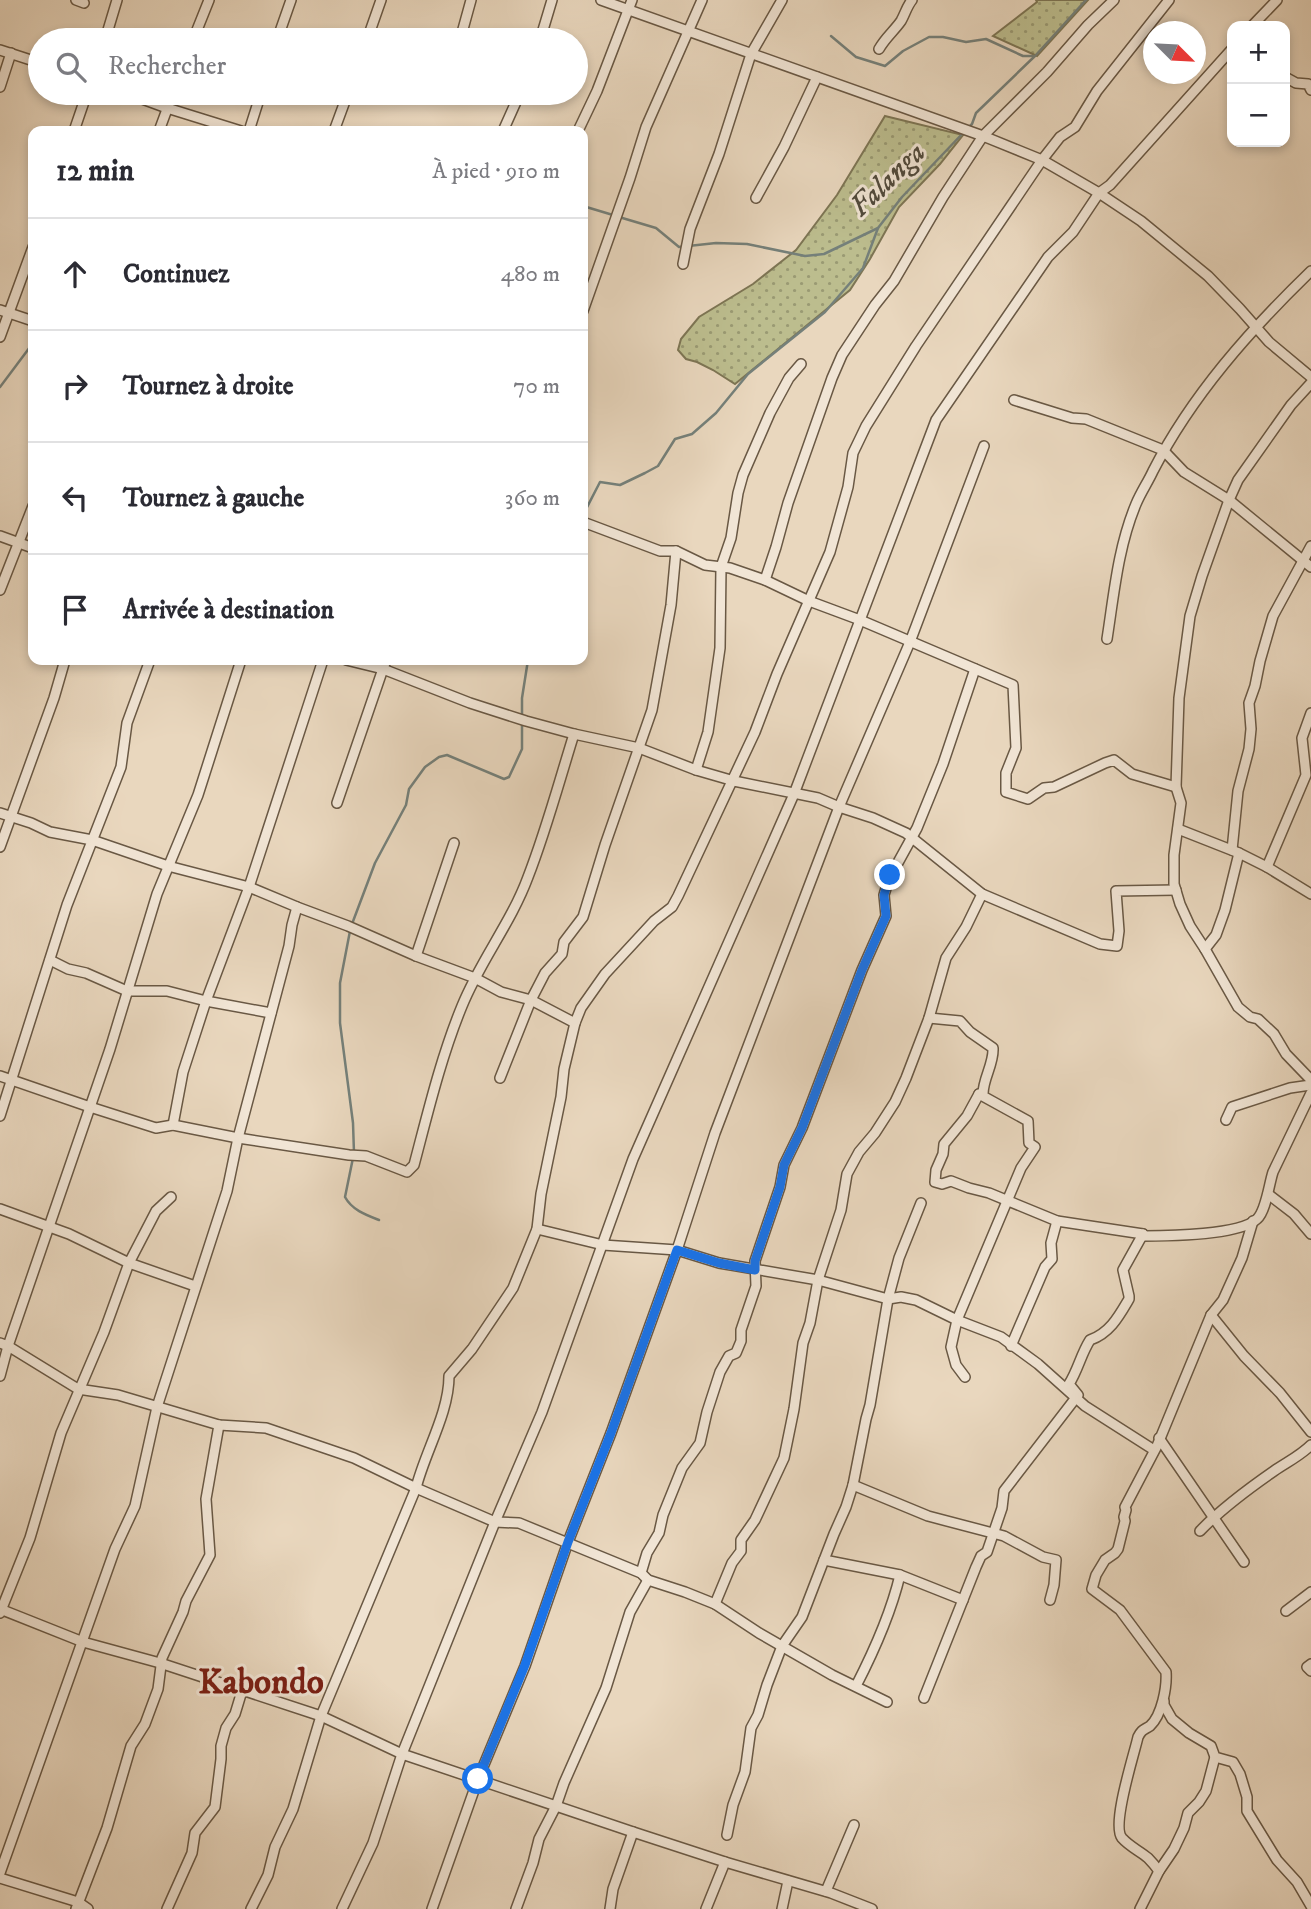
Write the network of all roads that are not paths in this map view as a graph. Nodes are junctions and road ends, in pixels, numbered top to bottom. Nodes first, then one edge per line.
1 (117, 0) edge
2 (209, 0) edge
3 (292, 0) edge
4 (381, 0) edge
5 (471, 0) edge
6 (552, 0) edge
7 (601, 0) edge
8 (702, 0) edge
9 (782, 0) edge
10 (912, 0) edge
11 (1114, 0) edge
12 (1169, 0) edge
13 (1277, 0) edge
14 (631, 4) edge
15 (1257, 21) edge
16 (108, 28) edge
17 (198, 28) edge
18 (282, 28) edge
19 (371, 28) edge
20 (463, 28) edge
21 (544, 28) edge
22 (688, 31) junction
23 (879, 49) dead end
24 (0, 50) edge
25 (11, 53) junction
26 (751, 54) junction
27 (28, 59) edge
28 (1227, 61) edge
29 (817, 77) junction
30 (1290, 80) edge
31 (0, 87) edge
32 (1311, 90) edge
33 (83, 105) edge
34 (159, 105) edge
35 (168, 105) edge
36 (257, 105) edge
37 (344, 105) edge
38 (515, 105) edge
39 (167, 108) junction
40 (76, 126) edge
41 (161, 126) edge
42 (225, 126) edge
43 (251, 126) edge
44 (336, 126) edge
45 (505, 126) edge
46 (580, 126) edge
47 (979, 134) junction
48 (1042, 160) junction
49 (1099, 193) junction
50 (756, 198) dead end
51 (28, 262) edge
52 (683, 264) dead end
53 (1311, 271) edge
54 (588, 297) edge
55 (0, 310) edge
56 (10, 314) junction
57 (28, 319) edge
58 (1254, 328) junction
59 (0, 337) edge
60 (801, 364) dead end
61 (1311, 377) edge
62 (1311, 383) edge
63 (1013, 400) dead end
64 (984, 446) dead end
65 (1163, 450) junction
66 (1228, 500) junction
67 (28, 520) edge
68 (588, 524) edge
69 (0, 536) edge
70 (19, 544) junction
71 (1311, 545) edge
72 (28, 547) edge
73 (677, 551) junction
74 (1307, 563) edge
75 (721, 567) junction
76 (765, 580) junction
77 (0, 590) edge
78 (809, 601) junction
79 (860, 620) junction
80 (1107, 639) dead end
81 (910, 642) junction
82 (64, 665) edge
83 (148, 665) edge
84 (239, 665) edge
85 (321, 665) edge
86 (384, 665) edge
87 (386, 665) edge
88 (975, 669) junction
89 (1311, 713) edge
90 (574, 734) junction
91 (639, 748) junction
92 (696, 770) junction
93 (734, 781) junction
94 (1176, 787) junction
95 (794, 794) junction
96 (337, 803) dead end
97 (839, 807) junction
98 (0, 813) edge
99 (12, 817) junction
100 (1178, 829) junction
101 (909, 835) junction
102 (92, 840) junction
103 (454, 843) dead end
104 (0, 847) edge
105 (1235, 852) junction
106 (169, 866) junction
107 (1267, 867) junction
108 (249, 887) junction
109 (1176, 890) junction
110 (982, 894) junction
111 (1311, 894) edge
112 (297, 908) junction
113 (1205, 949) junction
114 (415, 956) junction
115 (50, 960) junction
116 (475, 978) junction
117 (127, 991) junction
118 (531, 1000) junction
119 (206, 1002) junction
120 (271, 1013) junction
121 (929, 1018) junction
122 (575, 1023) junction
123 (0, 1076) edge
124 (500, 1078) dead end
125 (12, 1080) junction
126 (1311, 1082) edge
127 (1311, 1093) edge
128 (979, 1094) junction
129 (90, 1107) junction
130 (0, 1116) edge
131 (1226, 1120) dead end
132 (173, 1125) junction
133 (238, 1138) junction
134 (1268, 1194) junction
135 (171, 1197) dead end
136 (1009, 1201) junction
137 (921, 1203) dead end
138 (0, 1209) edge
139 (1057, 1221) junction
140 (1253, 1221) junction
141 (49, 1227) junction
142 (537, 1228) junction
143 (1143, 1234) junction
144 (1311, 1234) edge
145 (603, 1245) junction
146 (677, 1250) junction
147 (129, 1263) junction
148 (755, 1270) junction
149 (818, 1280) junction
150 (195, 1286) junction
151 (888, 1299) junction
152 (1211, 1315) junction
153 (957, 1320) junction
154 (4, 1345) edge
155 (1012, 1346) junction
156 (0, 1376) edge
157 (965, 1377) dead end
158 (78, 1389) junction
159 (1076, 1398) junction
160 (156, 1407) junction
161 (219, 1425) junction
162 (1311, 1432) edge
163 (1159, 1438) junction
164 (1311, 1445) edge
165 (1154, 1450) junction
166 (853, 1485) junction
167 (416, 1489) junction
168 (1213, 1517) junction
169 (495, 1522) junction
170 (1200, 1531) dead end
171 (994, 1534) junction
172 (568, 1542) junction
173 (824, 1560) junction
174 (1244, 1562) dead end
175 (900, 1575) junction
176 (645, 1577) junction
177 (1311, 1592) edge
178 (963, 1600) junction
179 (1050, 1600) dead end
180 (715, 1604) junction
181 (0, 1610) edge
182 (1286, 1611) dead end
183 (83, 1642) junction
184 (782, 1646) junction
185 (160, 1663) junction
186 (1311, 1664) edge
187 (1311, 1671) edge
188 (856, 1686) junction
189 (242, 1690) junction
190 (924, 1698) dead end
191 (1165, 1700) junction
192 (887, 1702) dead end
193 (321, 1716) junction
194 (402, 1754) junction
195 (1215, 1757) junction
196 (478, 1779) junction
197 (556, 1806) junction
198 (854, 1825) dead end
199 (633, 1832) junction
200 (727, 1835) dead end
201 (725, 1862) junction
202 (1159, 1871) junction
203 (0, 1875) edge
204 (788, 1881) junction
205 (826, 1891) junction
206 (77, 1906) edge
207 (1311, 1906) edge
208 (858, 1907) edge
209 (88, 1909) edge
210 (167, 1909) edge
211 (251, 1909) edge
212 (342, 1909) edge
213 (432, 1909) edge
214 (516, 1909) edge
215 (610, 1909) edge
216 (706, 1909) edge
217 (782, 1909) edge
218 (872, 1909) edge
219 (1140, 1909) edge

1 - 16 street
2 - 17 street
3 - 18 street
4 - 19 street
5 - 20 street
6 - 21 street
7 - 14 street
8 - 22 street
9 - 26 street
10 - 23 street
11 - 47 street
12 - 48 street
13 - 15 street
14 - 22 street
14 - 46 street
22 - 26 street
22 - 54 street
24 - 25 street
25 - 27 street
25 - 31 street
26 - 29 street
26 - 52 street
28 - 49 street
29 - 47 street
29 - 50 street
30 - 32 street
33 - 40 street
34 - 39 street
35 - 39 street
36 - 43 street
37 - 44 street
38 - 45 street
39 - 41 street
39 - 42 street
47 - 48 street
47 - 76 street
48 - 49 street
48 - 78 street
49 - 58 street
49 - 79 street
51 - 56 street
53 - 58 street
55 - 56 street
56 - 57 street
56 - 59 street
58 - 61 street
58 - 65 street
60 - 75 street
62 - 66 street
63 - 65 street
64 - 81 street
65 - 66 street
65 - 80 street
66 - 74 street
66 - 94 street
67 - 70 street
68 - 73 street
69 - 70 street
70 - 72 street
70 - 77 street
71 - 74 street
73 - 75 street
73 - 91 street
74 - 105 street
75 - 76 street
75 - 92 street
76 - 78 street
78 - 79 street
78 - 93 street
79 - 81 street
79 - 95 street
81 - 88 street
81 - 97 street
82 - 99 street
83 - 102 street
84 - 106 street
85 - 108 street
86 - 96 street
87 - 90 street
88 - 94 street
88 - 101 street
89 - 107 street
90 - 91 street
90 - 116 street
91 - 92 street
91 - 118 street
92 - 93 street
93 - 95 street
93 - 122 street
94 - 100 street
95 - 97 street
95 - 145 street
97 - 101 street
97 - 146 street
98 - 99 street
99 - 102 street
99 - 104 street
100 - 105 street
100 - 109 street
101 - 110 street
101 - 148 street
102 - 106 street
102 - 115 street
103 - 114 street
105 - 107 street
105 - 113 street
106 - 108 street
106 - 117 street
107 - 111 street
108 - 112 street
108 - 119 street
109 - 110 street
109 - 113 street
110 - 121 street
112 - 114 street
112 - 120 street
113 - 126 street
114 - 116 street
115 - 117 street
115 - 125 street
116 - 118 street
116 - 133 street
117 - 119 street
117 - 129 street
118 - 122 street
118 - 124 street
119 - 120 street
119 - 132 street
120 - 133 street
121 - 128 street
121 - 149 street
122 - 142 street
123 - 125 street
125 - 129 street
125 - 130 street
126 - 131 street
127 - 134 street
128 - 136 street
128 - 136 street
129 - 132 street
129 - 141 street
132 - 133 street
133 - 150 street
134 - 140 street
134 - 144 street
135 - 147 street
136 - 139 street
136 - 153 street
137 - 151 street
138 - 141 street
139 - 143 street
139 - 155 street
140 - 143 street
140 - 152 street
141 - 147 street
141 - 154 street
142 - 145 street
142 - 167 street
143 - 159 street
145 - 146 street
145 - 169 street
146 - 148 street
146 - 172 street
147 - 150 street
147 - 158 street
148 - 149 street
148 - 176 street
149 - 151 street
149 - 180 street
150 - 160 street
151 - 153 street
151 - 166 street
152 - 162 street
152 - 163 street
153 - 155 street
153 - 157 street
154 - 156 street
154 - 158 street
155 - 159 street
158 - 160 street
158 - 181 street
159 - 165 street
159 - 171 street
160 - 161 street
160 - 183 street
161 - 167 street
161 - 185 street
163 - 165 street
163 - 168 street
164 - 168 street
165 - 191 street
166 - 171 street
166 - 173 street
167 - 169 street
167 - 193 street
168 - 170 street
168 - 174 street
169 - 172 street
169 - 194 street
171 - 178 street
171 - 179 street
172 - 176 street
172 - 196 street
173 - 175 street
173 - 184 street
175 - 178 street
175 - 188 street
176 - 180 street
176 - 197 street
177 - 182 street
178 - 190 street
180 - 184 street
181 - 183 street
183 - 185 street
183 - 203 street
184 - 188 street
184 - 200 street
185 - 189 street
185 - 206 street
186 - 187 street
188 - 192 street
189 - 193 street
189 - 210 street
191 - 195 street
191 - 202 street
193 - 194 street
193 - 211 street
194 - 196 street
194 - 212 street
195 - 202 street
195 - 207 street
196 - 197 street
196 - 213 street
197 - 199 street
197 - 214 street
198 - 205 street
199 - 201 street
199 - 215 street
201 - 204 street
201 - 216 street
202 - 219 street
203 - 206 street
204 - 205 street
204 - 217 street
205 - 208 street
206 - 209 street
208 - 218 street

